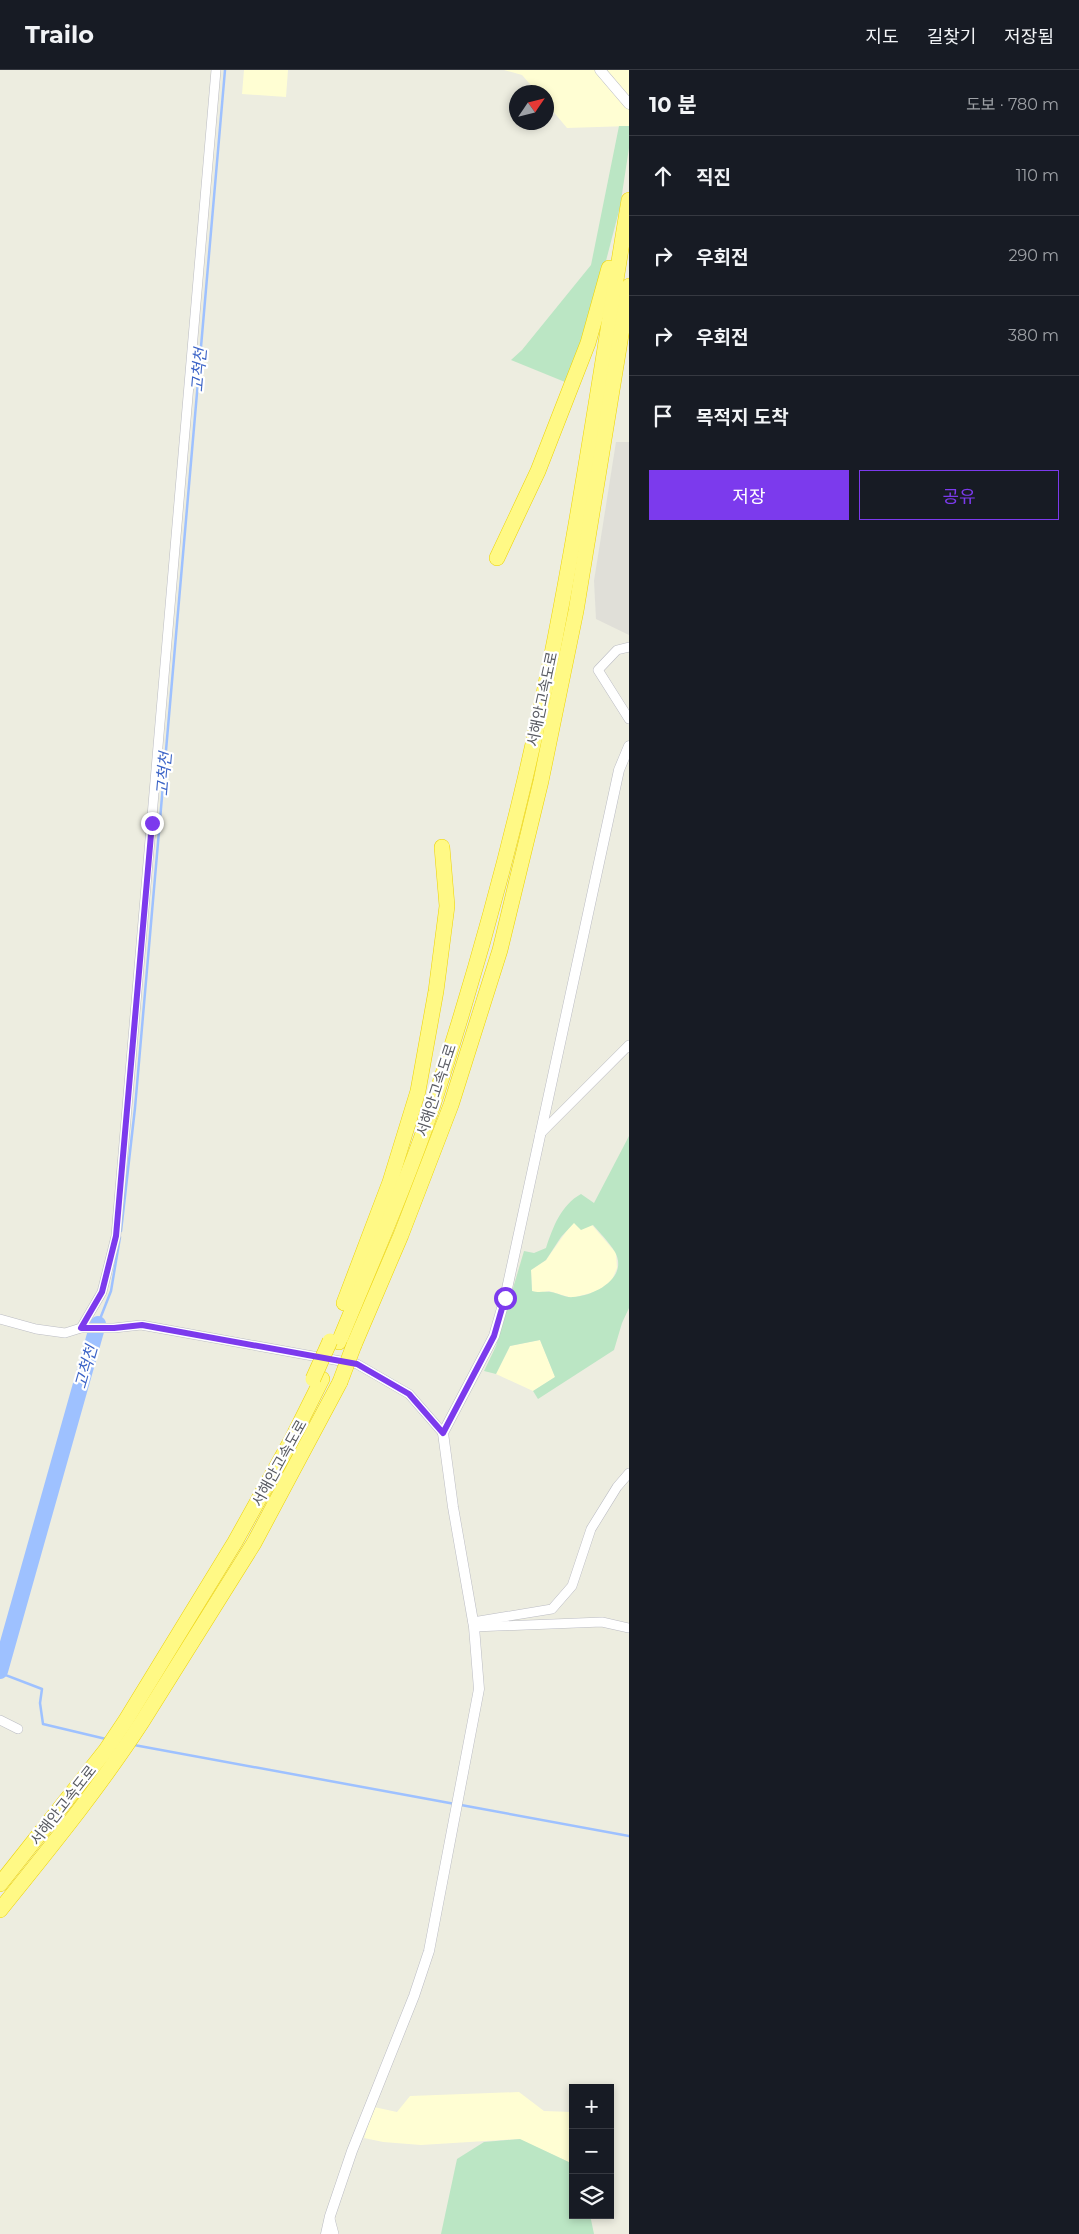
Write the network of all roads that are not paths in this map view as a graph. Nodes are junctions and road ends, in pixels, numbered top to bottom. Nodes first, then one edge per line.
1 (216, 70) edge
2 (600, 70) edge
3 (629, 104) edge
4 (629, 198) edge
5 (629, 286) edge
6 (497, 558) dead end
7 (629, 647) edge
8 (629, 719) edge
9 (629, 746) edge
10 (442, 847) dead end
11 (629, 1045) edge
12 (540, 1134) junction
13 (0, 1319) edge
14 (84, 1328) junction
15 (335, 1342) junction
16 (443, 1433) junction
17 (629, 1473) edge
18 (474, 1625) junction
19 (629, 1628) edge
20 (0, 1720) edge
21 (18, 1729) dead end
22 (0, 1884) edge
23 (0, 1910) edge
24 (330, 2216) junction
25 (326, 2234) edge
26 (334, 2234) edge

1 - 14 street
2 - 3 street
4 - 6 highway
4 - 15 highway, 서해안고속도로
5 - 23 highway, 서해안고속도로, bridge
7 - 8 street
9 - 12 street
10 - 15 highway
11 - 12 street
12 - 16 street
13 - 14 street
14 - 16 street
15 - 22 highway, 서해안고속도로, bridge
16 - 18 street
17 - 18 street
18 - 19 street
18 - 24 street
20 - 21 street
24 - 25 street
24 - 26 street

